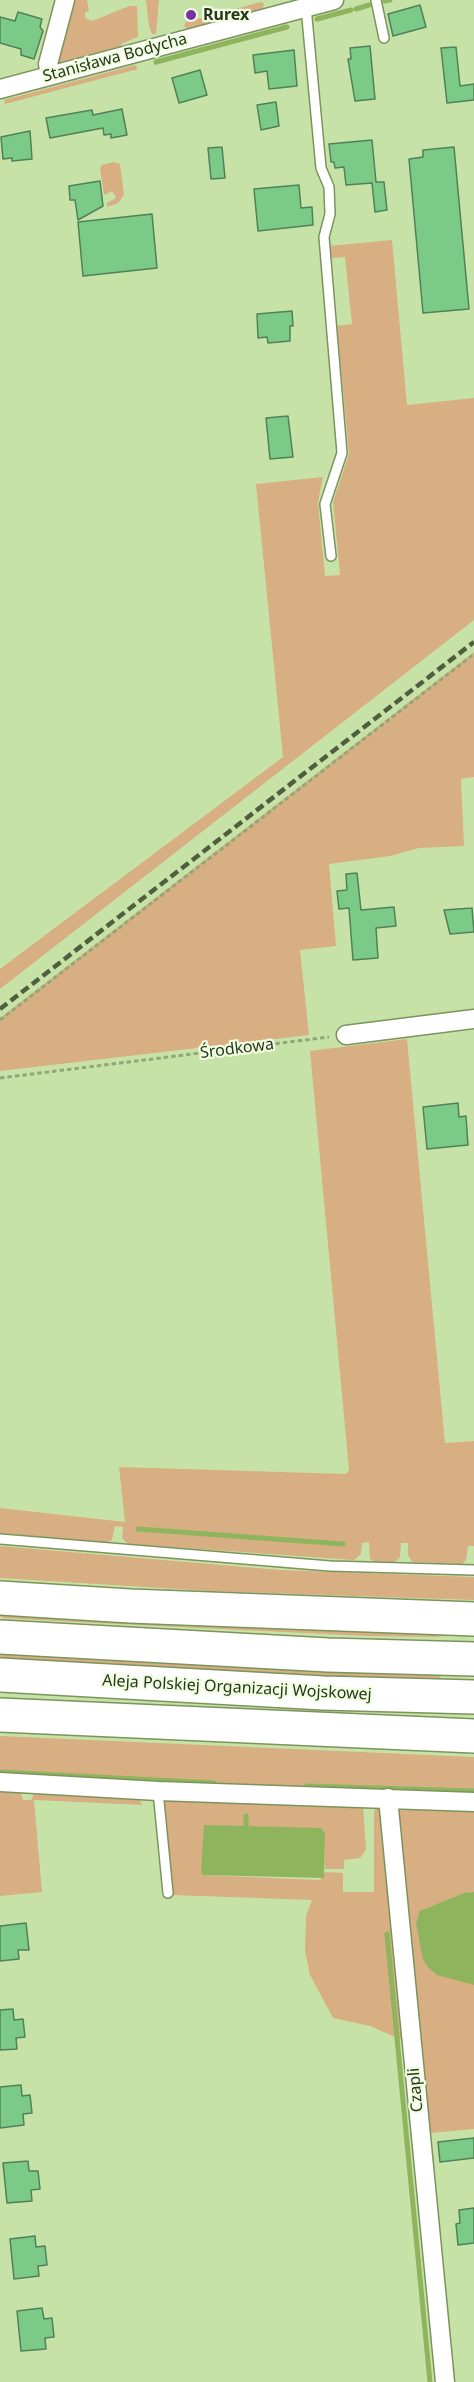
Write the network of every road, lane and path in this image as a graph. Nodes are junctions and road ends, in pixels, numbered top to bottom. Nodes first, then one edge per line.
1 (65, 0) edge
2 (334, 0) edge
3 (376, 0) edge
4 (306, 8) junction
5 (384, 38) dead end
6 (50, 75) junction
7 (0, 89) edge
8 (331, 556) dead end
9 (474, 654) edge
10 (474, 1019) edge
11 (0, 1020) edge
12 (346, 1035) joint
13 (0, 1078) edge
14 (0, 1539) edge
15 (474, 1570) edge
16 (0, 1598) edge
17 (465, 1622) edge
18 (0, 1637) edge
19 (474, 1649) edge
20 (440, 1658) junction
21 (474, 1659) edge
22 (474, 1669) edge
23 (0, 1676) edge
24 (464, 1694) edge
25 (474, 1707) edge
26 (0, 1715) edge
27 (464, 1732) edge
28 (0, 1782) edge
29 (158, 1791) junction
30 (388, 1798) junction
31 (474, 1802) edge
32 (168, 1893) dead end
33 (445, 2382) edge

1 - 6 street
2 - 4 street, Stanisława Bodycha
3 - 5 lane
4 - 6 street, Stanisława Bodycha
4 - 8 lane
6 - 7 street, Stanisława Bodycha
9 - 11 path
10 - 12 street
12 - 13 path, Środkowa
14 - 15 lane
16 - 17 highway
18 - 20 highway
19 - 20 lane
20 - 21 highway
20 - 22 lane
23 - 24 highway, Aleja Polskiej Organizacji Wojskowej
24 - 25 lane
26 - 27 highway
28 - 29 street
29 - 30 street
29 - 32 lane
30 - 31 street
30 - 33 street, Czapli

